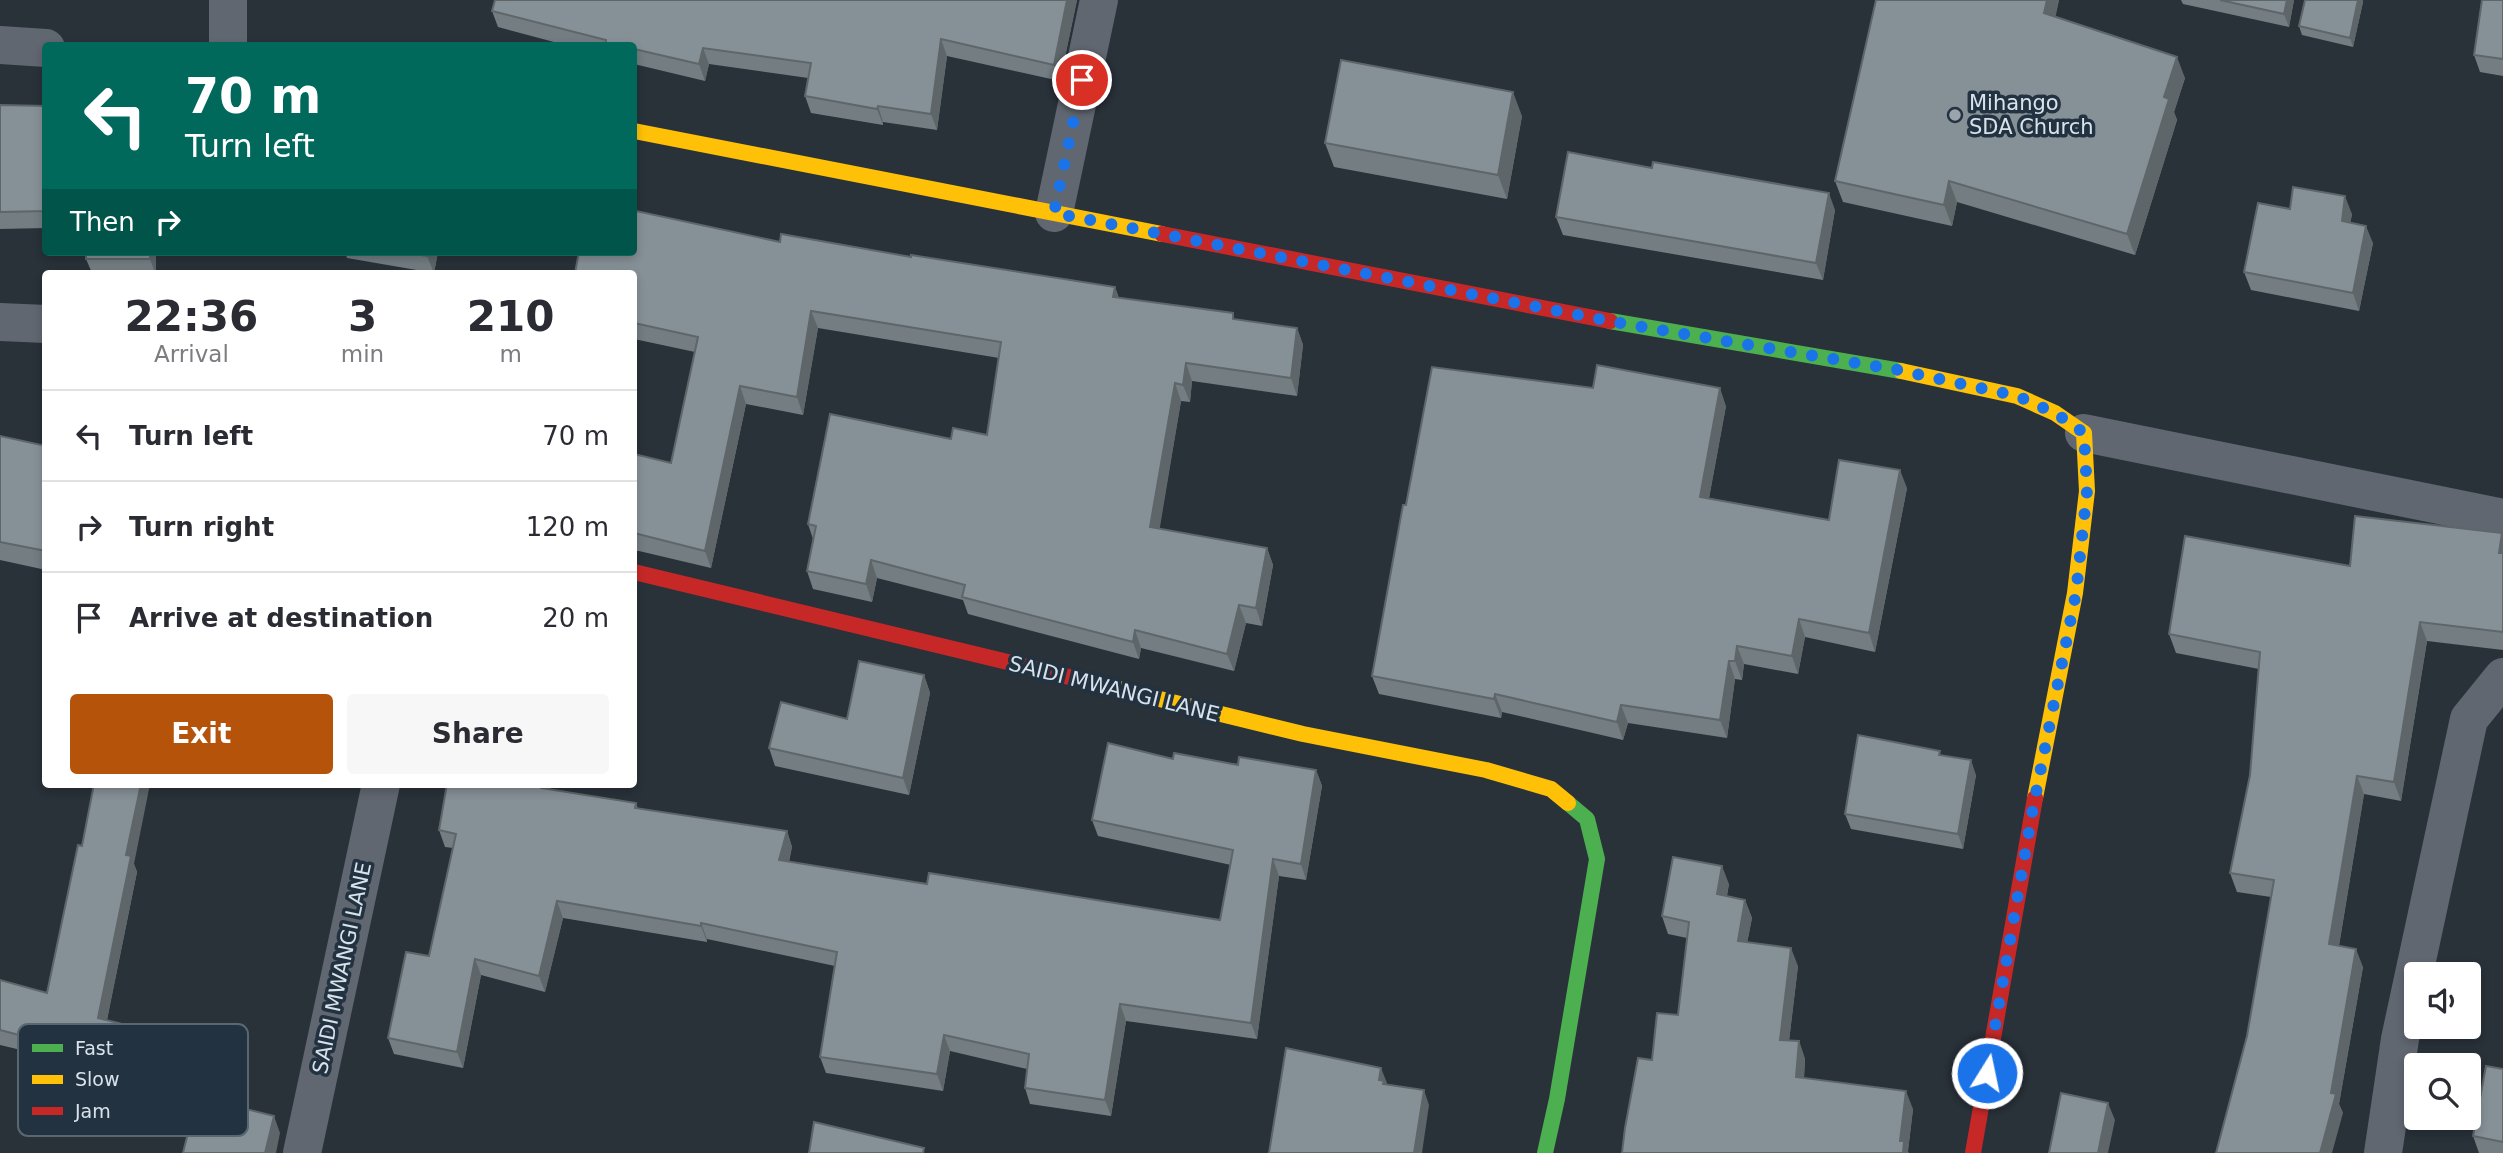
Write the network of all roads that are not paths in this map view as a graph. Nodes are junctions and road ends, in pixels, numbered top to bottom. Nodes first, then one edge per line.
1 (228, 0) edge
2 (1099, 0) edge
3 (228, 42) edge
4 (0, 45) edge
5 (42, 48) edge
6 (637, 132) edge
7 (1054, 213) junction
8 (0, 322) edge
9 (42, 324) edge
10 (2084, 433) junction
11 (2501, 520) edge
12 (637, 573) edge
13 (2503, 677) edge
14 (381, 788) edge
15 (302, 1153) edge
16 (1545, 1153) edge
17 (1973, 1153) edge
18 (2384, 1153) edge

1 - 3 street
2 - 7 street
4 - 5 street
6 - 7 street
7 - 10 street
8 - 9 street
10 - 11 street
10 - 17 street
12 - 16 street, SAIDI MWANGI LANE
13 - 18 street
14 - 15 street, SAIDI MWANGI LANE

